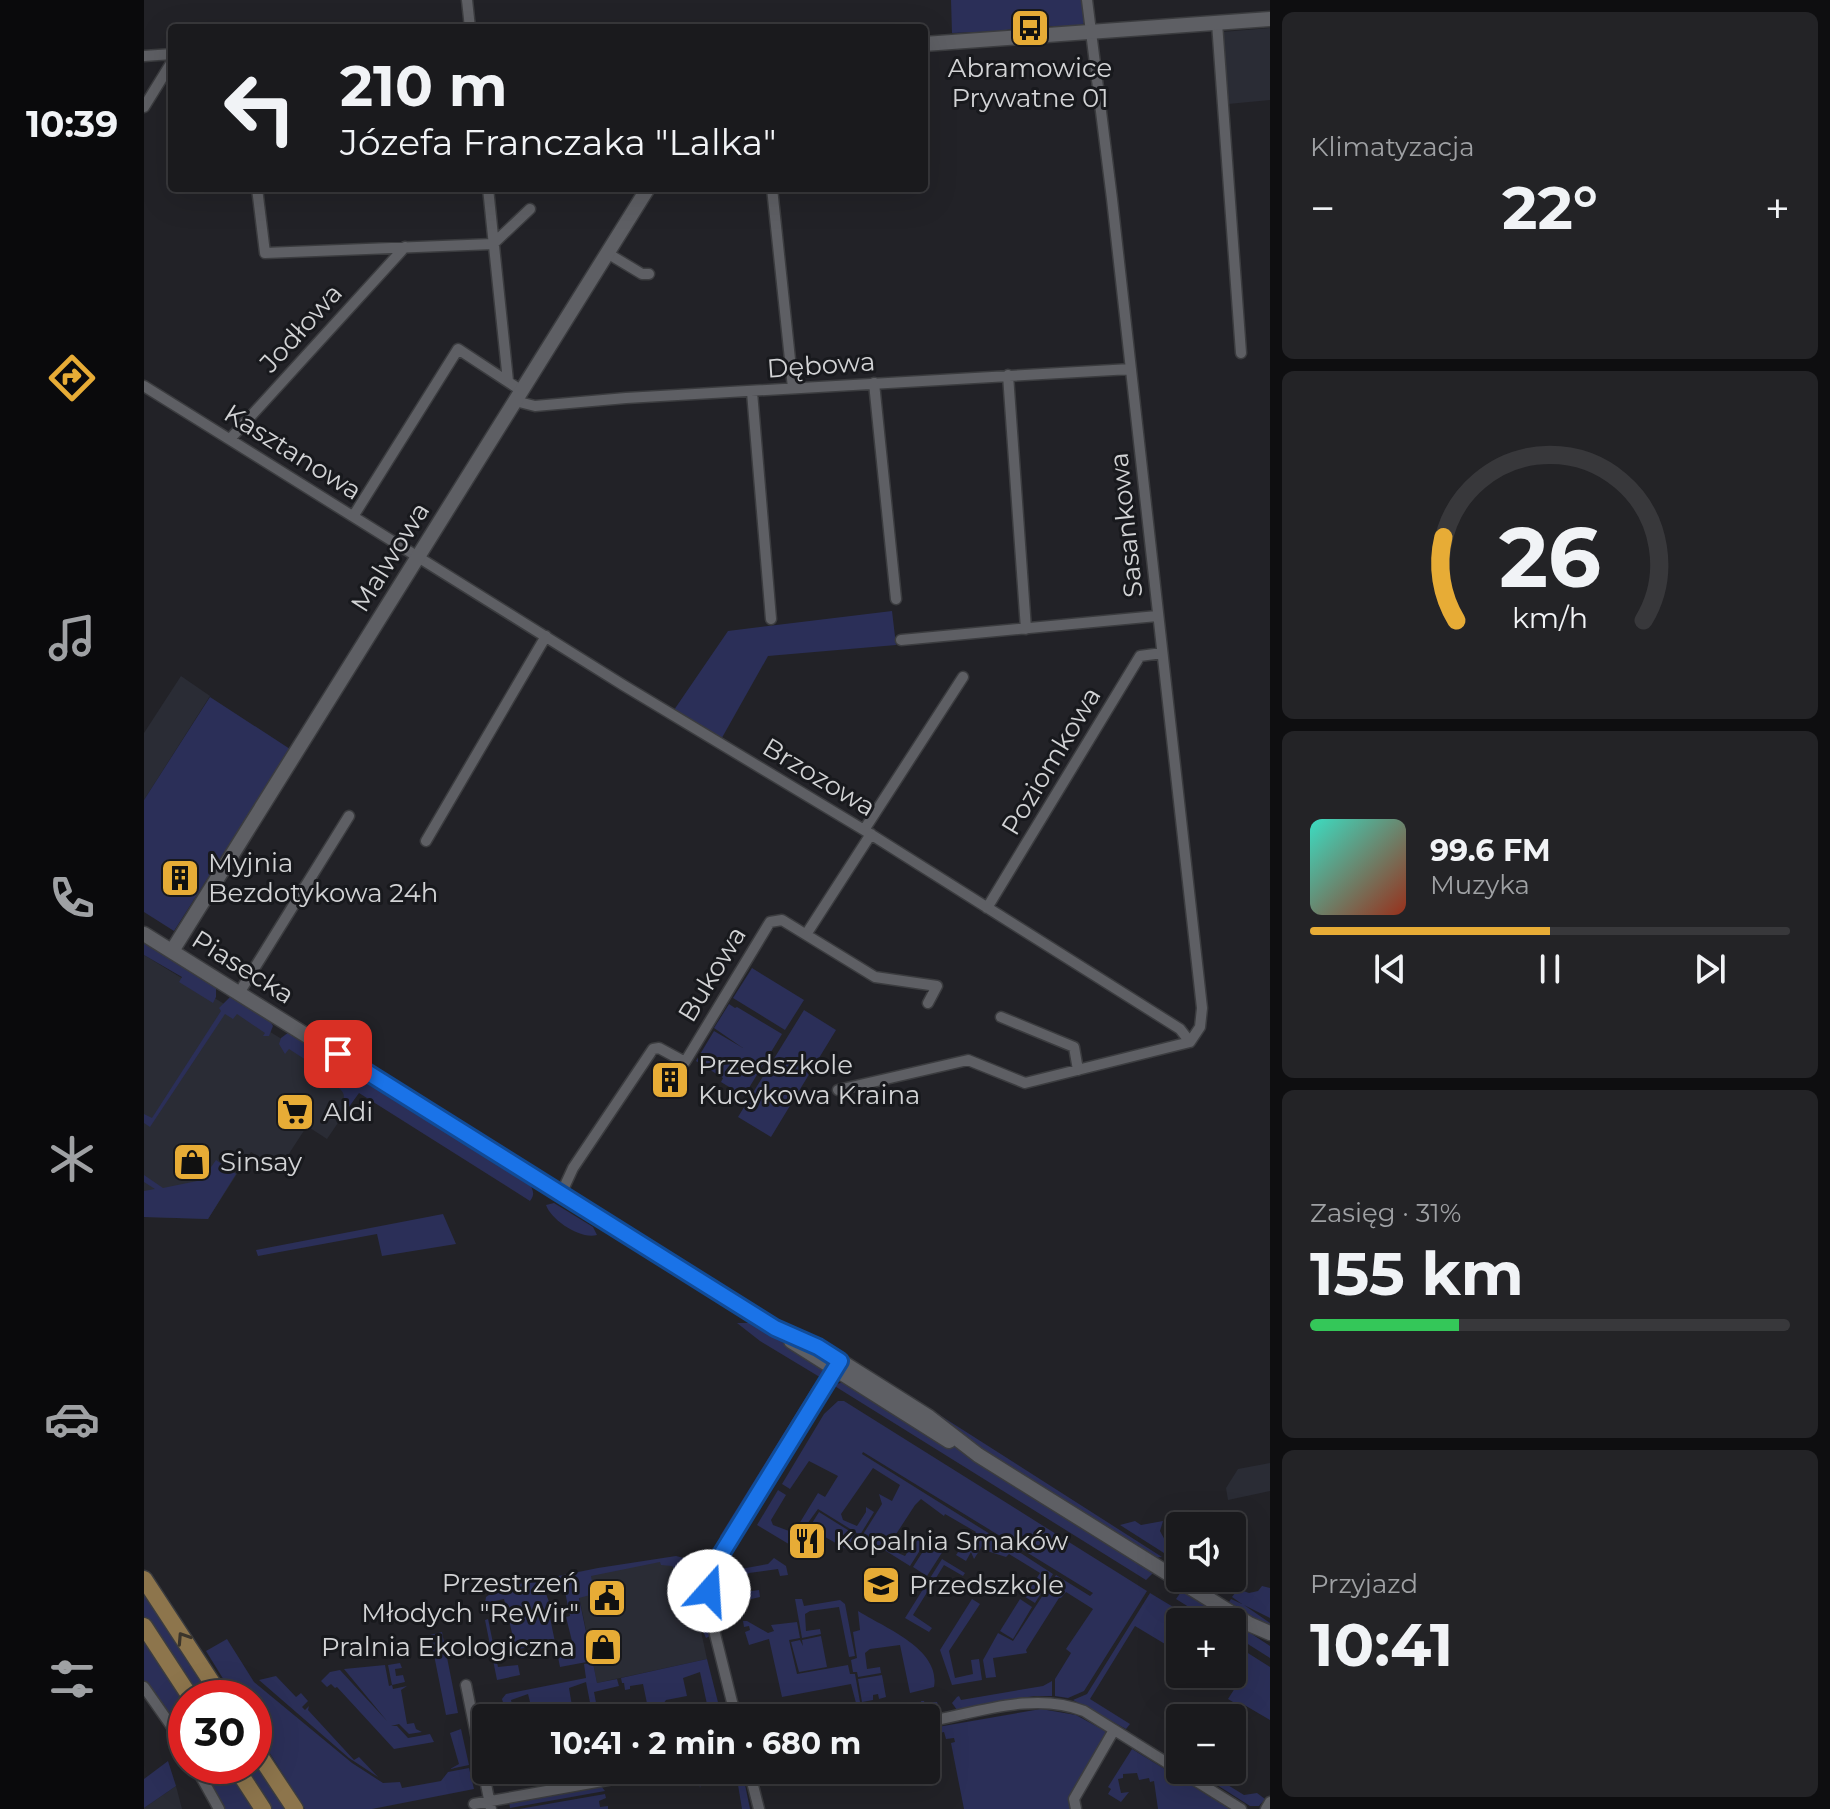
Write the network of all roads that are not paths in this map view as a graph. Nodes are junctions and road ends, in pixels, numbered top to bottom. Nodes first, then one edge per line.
1 (467, 0) edge
2 (1087, 0) edge
3 (1270, 19) edge
4 (1217, 23) junction
5 (470, 24) edge
6 (1091, 32) junction
7 (928, 44) edge
8 (144, 56) edge
9 (168, 60) edge
10 (168, 65) edge
11 (144, 107) edge
12 (257, 192) edge
13 (488, 192) edge
14 (645, 192) edge
15 (772, 192) edge
16 (530, 209) dead end
17 (493, 244) junction
18 (405, 247) junction
19 (607, 253) junction
20 (649, 274) dead end
21 (1241, 353) dead end
22 (1131, 369) junction
23 (1008, 375) junction
24 (508, 381) junction
25 (874, 383) junction
26 (144, 386) edge
27 (793, 388) junction
28 (752, 392) junction
29 (518, 396) junction
30 (230, 439) junction
31 (354, 515) junction
32 (419, 556) junction
33 (896, 599) dead end
34 (1157, 616) junction
35 (771, 619) dead end
36 (1026, 629) junction
37 (546, 636) junction
38 (901, 640) dead end
39 (1162, 653) junction
40 (963, 677) dead end
41 (349, 816) dead end
42 (868, 832) junction
43 (426, 841) dead end
44 (987, 908) junction
45 (807, 933) junction
46 (144, 934) edge
47 (172, 951) junction
48 (239, 993) junction
49 (928, 1003) dead end
50 (1001, 1017) dead end
51 (1190, 1042) junction
52 (1078, 1070) junction
53 (838, 1090) dead end
54 (561, 1194) junction
55 (837, 1366) junction
56 (144, 1579) edge
57 (1249, 1624) junction
58 (144, 1626) edge
59 (1270, 1633) edge
60 (1270, 1640) edge
61 (179, 1680) edge
62 (210, 1680) edge
63 (466, 1685) dead end
64 (144, 1687) edge
65 (732, 1704) edge
66 (940, 1719) edge
67 (168, 1721) edge
68 (1114, 1730) junction
69 (272, 1774) edge
70 (205, 1784) edge
71 (247, 1784) edge
72 (594, 1784) edge
73 (753, 1784) edge
74 (1270, 1802) edge
75 (474, 1804) dead end
76 (490, 1805) edge
77 (219, 1809) edge
78 (263, 1809) edge
79 (295, 1809) edge
80 (759, 1809) edge
81 (1076, 1809) edge
82 (1241, 1809) edge
83 (1266, 1809) edge

1 - 5 street
2 - 6 street, Sasankowa
3 - 4 street
4 - 6 street
4 - 21 street
6 - 7 street
6 - 22 street, Sasankowa
8 - 9 street
10 - 11 street
12 - 18 street
13 - 17 street
14 - 19 street, Malwowa
15 - 27 street
16 - 17 street
17 - 18 street
17 - 24 street
18 - 30 street, Jodłowa
19 - 20 street
19 - 29 street, Malwowa
22 - 23 street, Dębowa
22 - 34 street, Sasankowa
23 - 25 street, Dębowa
23 - 36 street
24 - 29 street
24 - 31 street
25 - 27 street, Dębowa
25 - 33 street
26 - 30 street, Kasztanowa
27 - 28 street, Dębowa
28 - 29 street, Dębowa
28 - 35 street
29 - 32 street, Malwowa
30 - 31 street, Kasztanowa
31 - 32 street, Kasztanowa
32 - 37 street, Brzozowa
32 - 47 street, Malwowa
34 - 36 street
34 - 39 street, Sasankowa
36 - 38 street
37 - 42 street, Brzozowa
37 - 43 street
39 - 44 street, Poziomkowa
39 - 51 street, Sasankowa
40 - 42 street
41 - 48 street
42 - 44 street, Brzozowa
42 - 45 street
44 - 51 street, Brzozowa
45 - 49 street
45 - 54 street, Bukowa
46 - 47 street, Piasecka
47 - 48 street, Piasecka
48 - 54 street, Piasecka
50 - 52 street
51 - 52 street
52 - 53 street
54 - 55 street, Piasecka
55 - 57 street, Piasecka
55 - 65 street
62 -> 56 main road
57 - 59 street
57 - 60 street
58 - 61 main road
63 - 76 street
64 - 67 street
66 - 68 street
68 - 81 street
68 - 82 street
69 - 79 main road
70 - 77 street
71 - 78 main road
72 - 76 street
73 - 80 street
74 - 83 street
75 - 76 street

